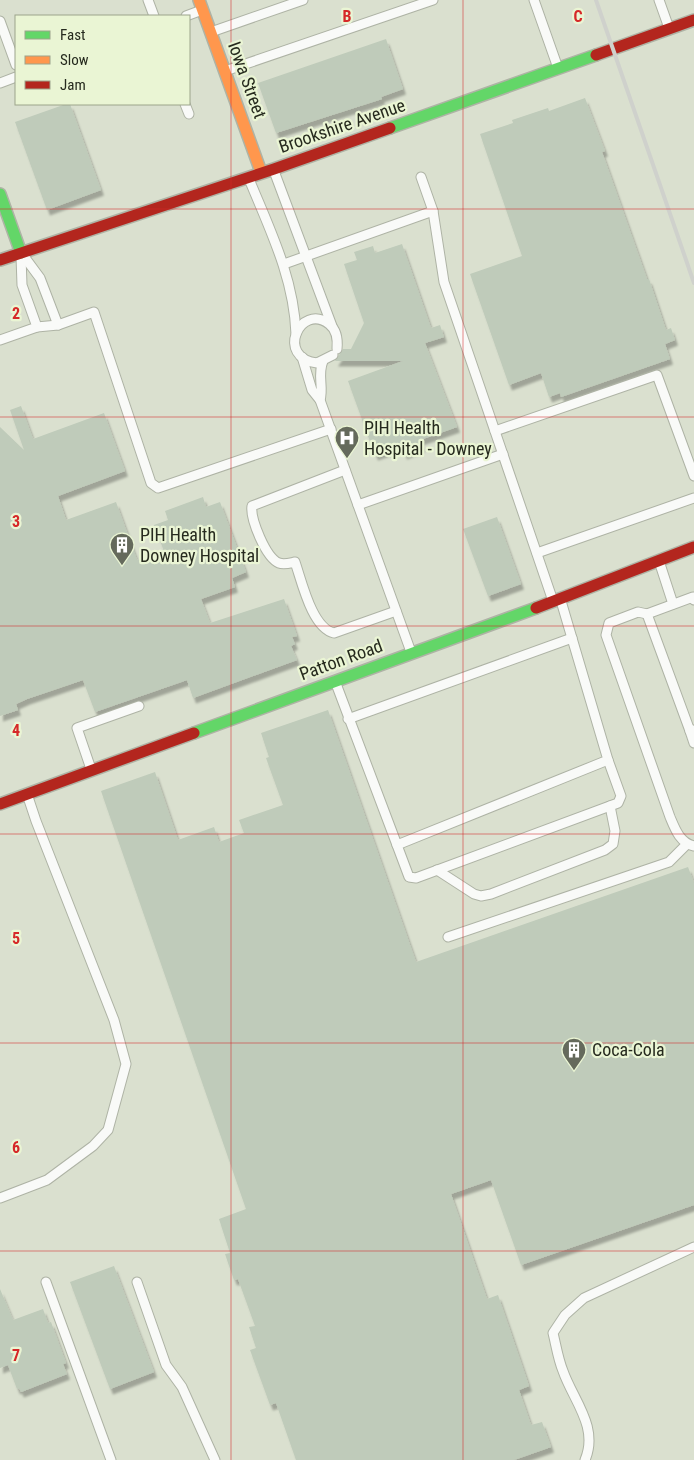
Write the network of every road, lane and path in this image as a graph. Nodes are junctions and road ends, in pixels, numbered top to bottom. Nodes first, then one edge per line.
1 (148, 0) edge
2 (303, 0) edge
3 (433, 0) edge
4 (534, 0) edge
5 (659, 0) edge
6 (201, 5) edge
7 (154, 15) edge
8 (187, 15) edge
9 (694, 20) edge
10 (0, 21) edge
11 (669, 28) junction
12 (211, 32) junction
13 (15, 62) edge
14 (558, 69) junction
15 (225, 72) junction
16 (15, 77) edge
17 (0, 83) edge
18 (185, 105) edge
19 (189, 114) dead end
20 (274, 168) junction
21 (261, 172) junction
22 (248, 176) junction
23 (421, 176) dead end
24 (0, 194) edge
25 (433, 211) junction
26 (21, 253) junction
27 (306, 256) junction
28 (0, 260) edge
29 (284, 264) junction
30 (58, 325) junction
31 (332, 326) junction
32 (37, 328) junction
33 (296, 334) junction
34 (0, 340) edge
35 (302, 357) junction
36 (323, 362) junction
37 (320, 400) junction
38 (331, 429) junction
39 (495, 431) junction
40 (503, 454) junction
41 (345, 470) junction
42 (694, 476) edge
43 (694, 498) edge
44 (358, 506) junction
45 (694, 547) edge
46 (536, 553) junction
47 (659, 560) junction
48 (556, 600) junction
49 (694, 600) edge
50 (673, 604) junction
51 (396, 611) junction
52 (647, 614) junction
53 (572, 638) junction
54 (411, 652) junction
55 (335, 681) junction
56 (139, 706) dead end
57 (348, 719) junction
58 (692, 731) edge
59 (694, 743) edge
60 (608, 760) junction
61 (92, 770) junction
62 (27, 794) junction
63 (0, 804) edge
64 (610, 806) junction
65 (691, 845) edge
66 (397, 846) junction
67 (437, 870) junction
68 (448, 937) dead end
69 (0, 1198) edge
70 (694, 1247) edge
71 (46, 1282) dead end
72 (137, 1282) dead end
73 (111, 1460) edge
74 (215, 1460) edge
75 (585, 1460) edge

1 - 7 lane
2 - 12 lane
3 - 15 lane
4 - 14 lane
5 - 11 lane
6 - 8 lane
6 - 12 street, Iowa Street
9 - 11 street, Brookshire Avenue
10 - 13 lane
11 - 14 street, Brookshire Avenue
12 - 15 street, Iowa Street
14 - 20 street, Brookshire Avenue
15 - 21 street, Iowa Street
16 - 17 lane
18 - 19 lane
20 - 21 street, Brookshire Avenue
20 - 27 lane
21 - 22 street, Brookshire Avenue
22 - 26 street, Brookshire Avenue
22 - 29 lane
23 - 25 lane
24 - 26 street
25 - 27 lane
25 - 39 lane
26 - 28 street, Brookshire Avenue
26 - 30 lane
26 - 32 lane
27 - 29 lane
27 - 31 lane
29 - 33 lane
30 - 32 lane
30 - 38 lane
31 - 33 lane
31 - 36 lane
32 - 34 lane
33 - 35 lane
35 - 36 lane
35 - 37 lane
36 - 37 lane
37 - 38 lane
38 - 41 lane
39 - 40 lane
39 - 42 lane
40 - 44 lane
40 - 46 lane
41 - 44 lane
41 - 51 lane
43 - 46 lane
44 - 51 lane
45 - 47 street, Patton Road
46 - 48 lane
47 - 48 street, Patton Road
47 - 50 lane
48 - 53 lane
48 - 54 street, Patton Road
49 - 50 lane
50 - 52 lane
51 - 54 lane
52 - 58 lane
52 - 65 lane
53 - 57 lane
53 - 60 lane
54 - 55 street, Patton Road
55 - 57 lane
55 - 61 street, Patton Road
56 - 61 lane
57 - 66 lane
58 - 59 lane
60 - 64 lane
60 - 66 lane
61 - 62 street, Patton Road
62 - 63 street, Patton Road
62 - 69 lane
64 - 67 lane
64 - 67 lane
65 - 68 lane
66 - 67 lane
70 - 75 lane
71 - 73 lane
72 - 74 lane

